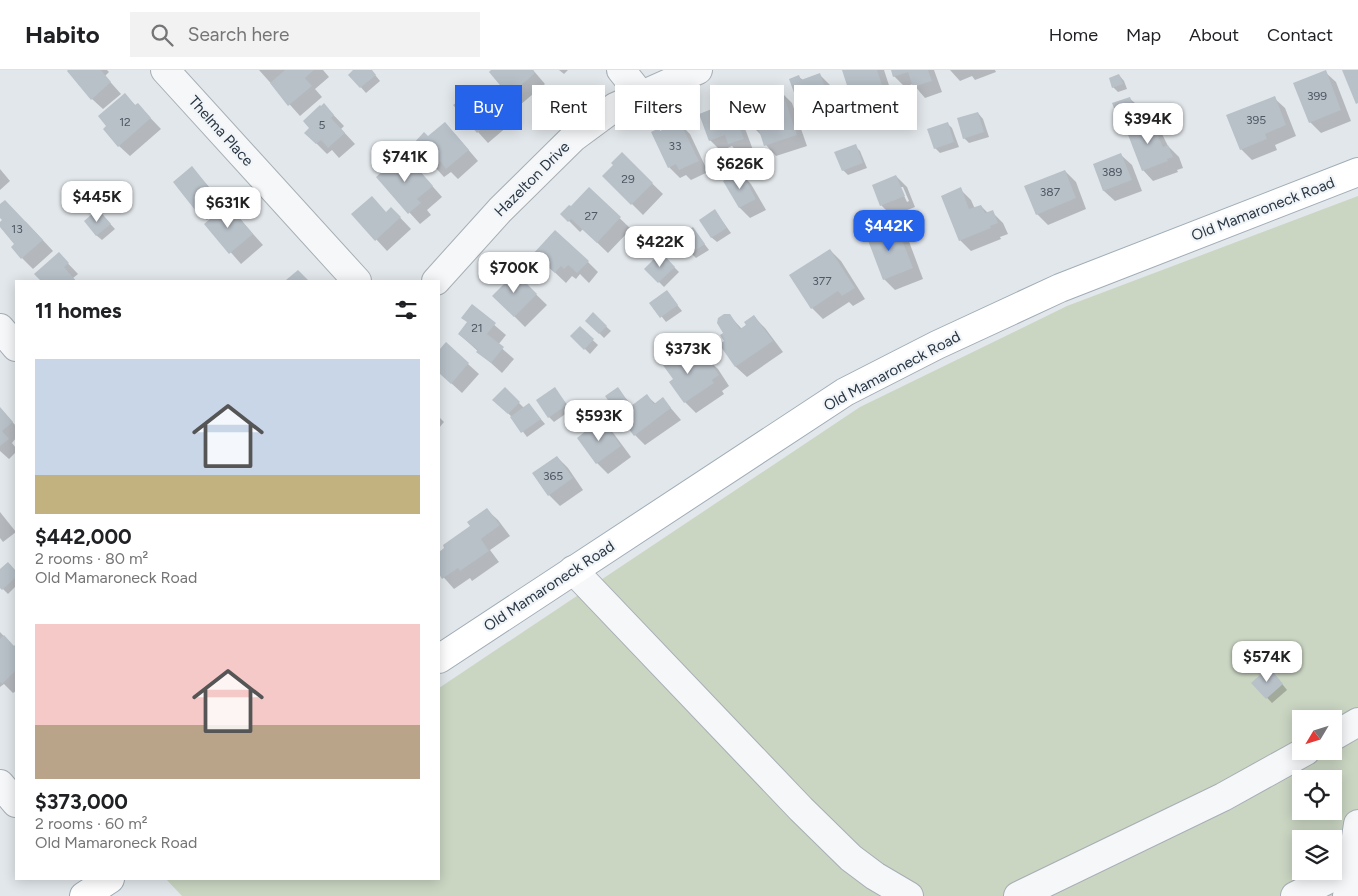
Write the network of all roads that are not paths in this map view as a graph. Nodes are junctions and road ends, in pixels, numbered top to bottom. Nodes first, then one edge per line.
1 (165, 70) edge
2 (621, 70) edge
3 (698, 70) edge
4 (633, 85) edge
5 (664, 85) edge
6 (615, 107) edge
7 (1358, 172) edge
8 (356, 280) edge
9 (437, 280) edge
10 (0, 328) edge
11 (15, 346) edge
12 (573, 570) junction
13 (440, 658) edge
14 (1358, 722) edge
15 (1342, 731) edge
16 (1292, 758) edge
17 (0, 784) edge
18 (15, 802) edge
19 (1358, 824) edge
20 (1351, 868) junction
21 (909, 896) edge
22 (1018, 896) edge
23 (1294, 896) edge
24 (1347, 896) edge

1 - 8 street, Thelma Place
2 - 4 street
3 - 5 street, Hazelton Drive
6 - 9 street, Hazelton Drive
7 - 12 main road, Old Mamaroneck Road
10 - 11 street
12 - 13 main road, Old Mamaroneck Road
12 - 21 street
14 - 15 street
16 - 22 street
17 - 18 street
19 - 20 street
20 - 23 street
20 - 24 street

